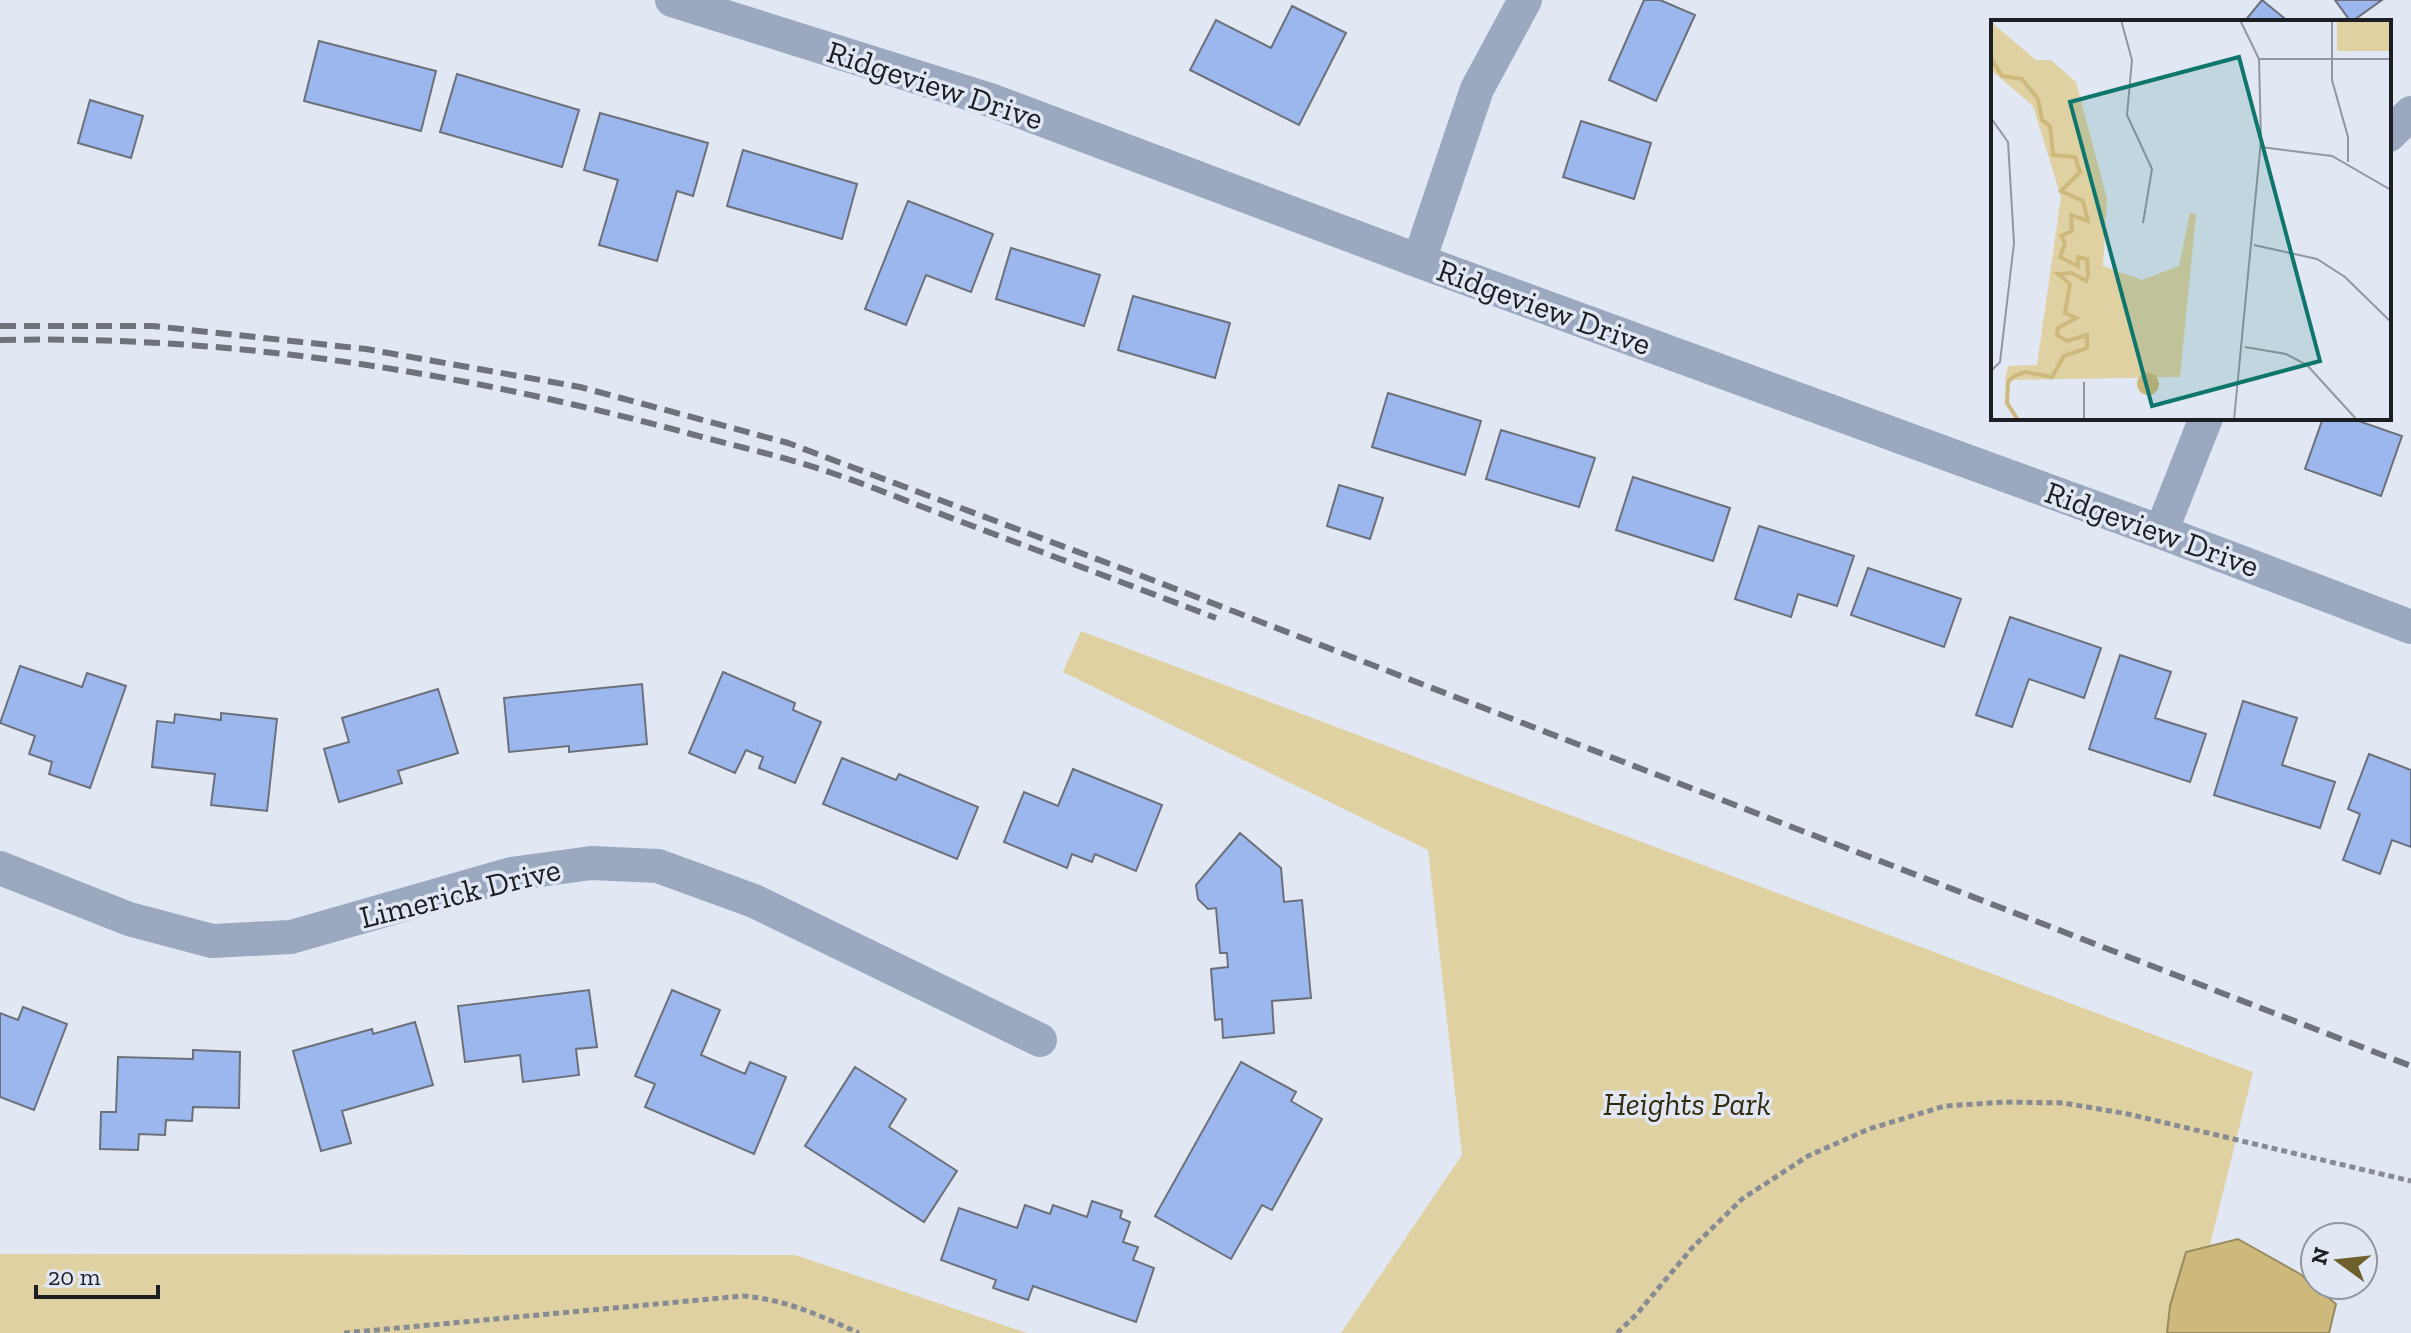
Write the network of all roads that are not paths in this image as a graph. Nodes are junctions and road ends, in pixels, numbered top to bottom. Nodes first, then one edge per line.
1 (672, 0) edge
2 (1525, 0) edge
3 (714, 7) edge
4 (2411, 113) edge
5 (2391, 133) edge
6 (1419, 261) junction
7 (2205, 420) edge
8 (2161, 532) junction
9 (2411, 627) edge
10 (0, 868) edge
11 (1040, 1040) dead end

1 - 3 street, Ridgeview Drive
2 - 6 street
3 - 6 street, Ridgeview Drive
4 - 5 street
6 - 8 street, Ridgeview Drive
7 - 8 street
8 - 9 street, Ridgeview Drive
10 - 11 street, Limerick Drive

